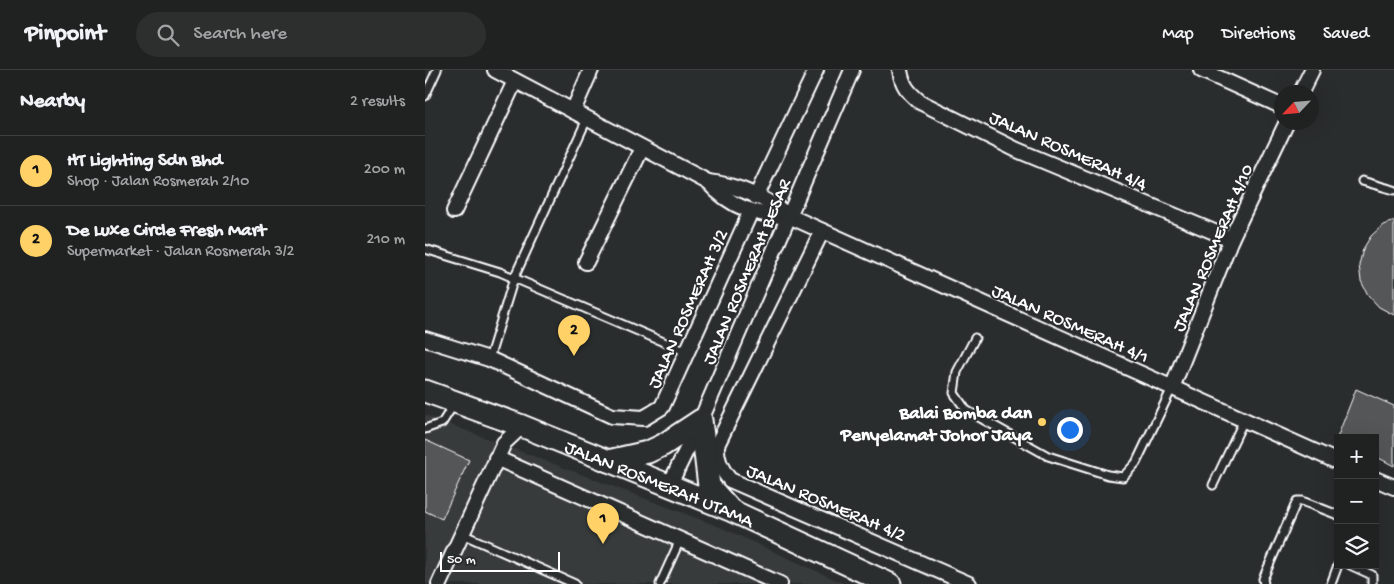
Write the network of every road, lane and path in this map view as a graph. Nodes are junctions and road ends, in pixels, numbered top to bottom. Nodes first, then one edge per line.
1 (437, 70) edge
2 (591, 70) edge
3 (816, 70) edge
4 (852, 70) edge
5 (1201, 70) edge
6 (1312, 70) edge
7 (504, 74) edge
8 (900, 76) edge
9 (1304, 85) edge
10 (425, 96) edge
11 (1274, 103) edge
12 (573, 111) junction
13 (587, 119) junction
14 (1283, 130) edge
15 (642, 148) junction
16 (1362, 181) dead end
17 (708, 182) junction
18 (1394, 190) edge
19 (756, 197) junction
20 (454, 211) dead end
21 (751, 211) junction
22 (789, 216) junction
23 (822, 231) junction
24 (1231, 239) junction
25 (425, 249) edge
26 (586, 262) dead end
27 (514, 278) junction
28 (975, 338) dead end
29 (425, 339) edge
30 (687, 352) junction
31 (489, 359) junction
32 (1172, 388) junction
33 (425, 391) edge
34 (455, 401) junction
35 (701, 420) junction
36 (1244, 420) junction
37 (522, 426) junction
38 (425, 429) edge
39 (496, 458) junction
40 (1334, 460) edge
41 (608, 461) junction
42 (1379, 481) edge
43 (1213, 485) dead end
44 (669, 486) junction
45 (1394, 487) edge
46 (730, 510) junction
47 (1334, 513) edge
48 (462, 534) junction
49 (680, 540) junction
50 (1337, 569) edge
51 (1359, 569) edge
52 (439, 584) edge
53 (575, 584) edge
54 (660, 584) edge
55 (780, 584) edge
56 (890, 584) edge
57 (969, 584) edge
58 (1264, 584) edge
59 (1331, 584) edge
60 (1372, 584) edge

1 - 10 lane
2 - 12 street
3 - 19 street
4 - 22 street, JALAN ROSMERAH BESAR
5 - 11 street
6 - 9 street
7 - 12 street
7 - 20 street
8 - 24 street, JALAN ROSMERAH 4/4
12 - 13 street
13 - 15 street
13 - 27 lane
14 - 24 street, JALAN ROSMERAH 4/10
15 - 17 street
15 - 26 street
16 - 18 lane
17 - 19 street
17 - 21 street
19 - 22 street
21 - 22 street
21 - 30 street, JALAN ROSMERAH 3/2
22 - 23 street, JALAN ROSMERAH 4/1
22 - 35 street, JALAN ROSMERAH BESAR
23 - 32 street, JALAN ROSMERAH 4/1
23 - 57 street, JALAN ROSMERAH 4/2
24 - 32 street, JALAN ROSMERAH 4/10
25 - 27 lane
27 - 30 lane
27 - 31 lane
28 - 32 lane
29 - 31 street, JALAN ROSMERAH 3/2
30 - 31 street, JALAN ROSMERAH 3/2
32 - 36 street, JALAN ROSMERAH 4/1
33 - 34 main road, JALAN ROSMERAH UTAMA
34 - 37 main road, JALAN ROSMERAH UTAMA
34 - 38 lane
35 - 41 main road
35 - 44 street, JALAN ROSMERAH BESAR
35 - 46 main road
36 - 40 street, JALAN ROSMERAH 4/1
36 - 43 lane
37 - 39 street
37 - 41 main road, JALAN ROSMERAH UTAMA
39 - 48 street
39 - 49 street
41 - 44 main road, JALAN ROSMERAH UTAMA
42 - 45 street
44 - 46 main road, JALAN ROSMERAH UTAMA
46 - 56 main road, JALAN ROSMERAH UTAMA
47 - 58 lane
48 - 52 street
48 - 53 lane
49 - 54 lane
49 - 55 street
50 - 59 lane
51 - 60 lane

